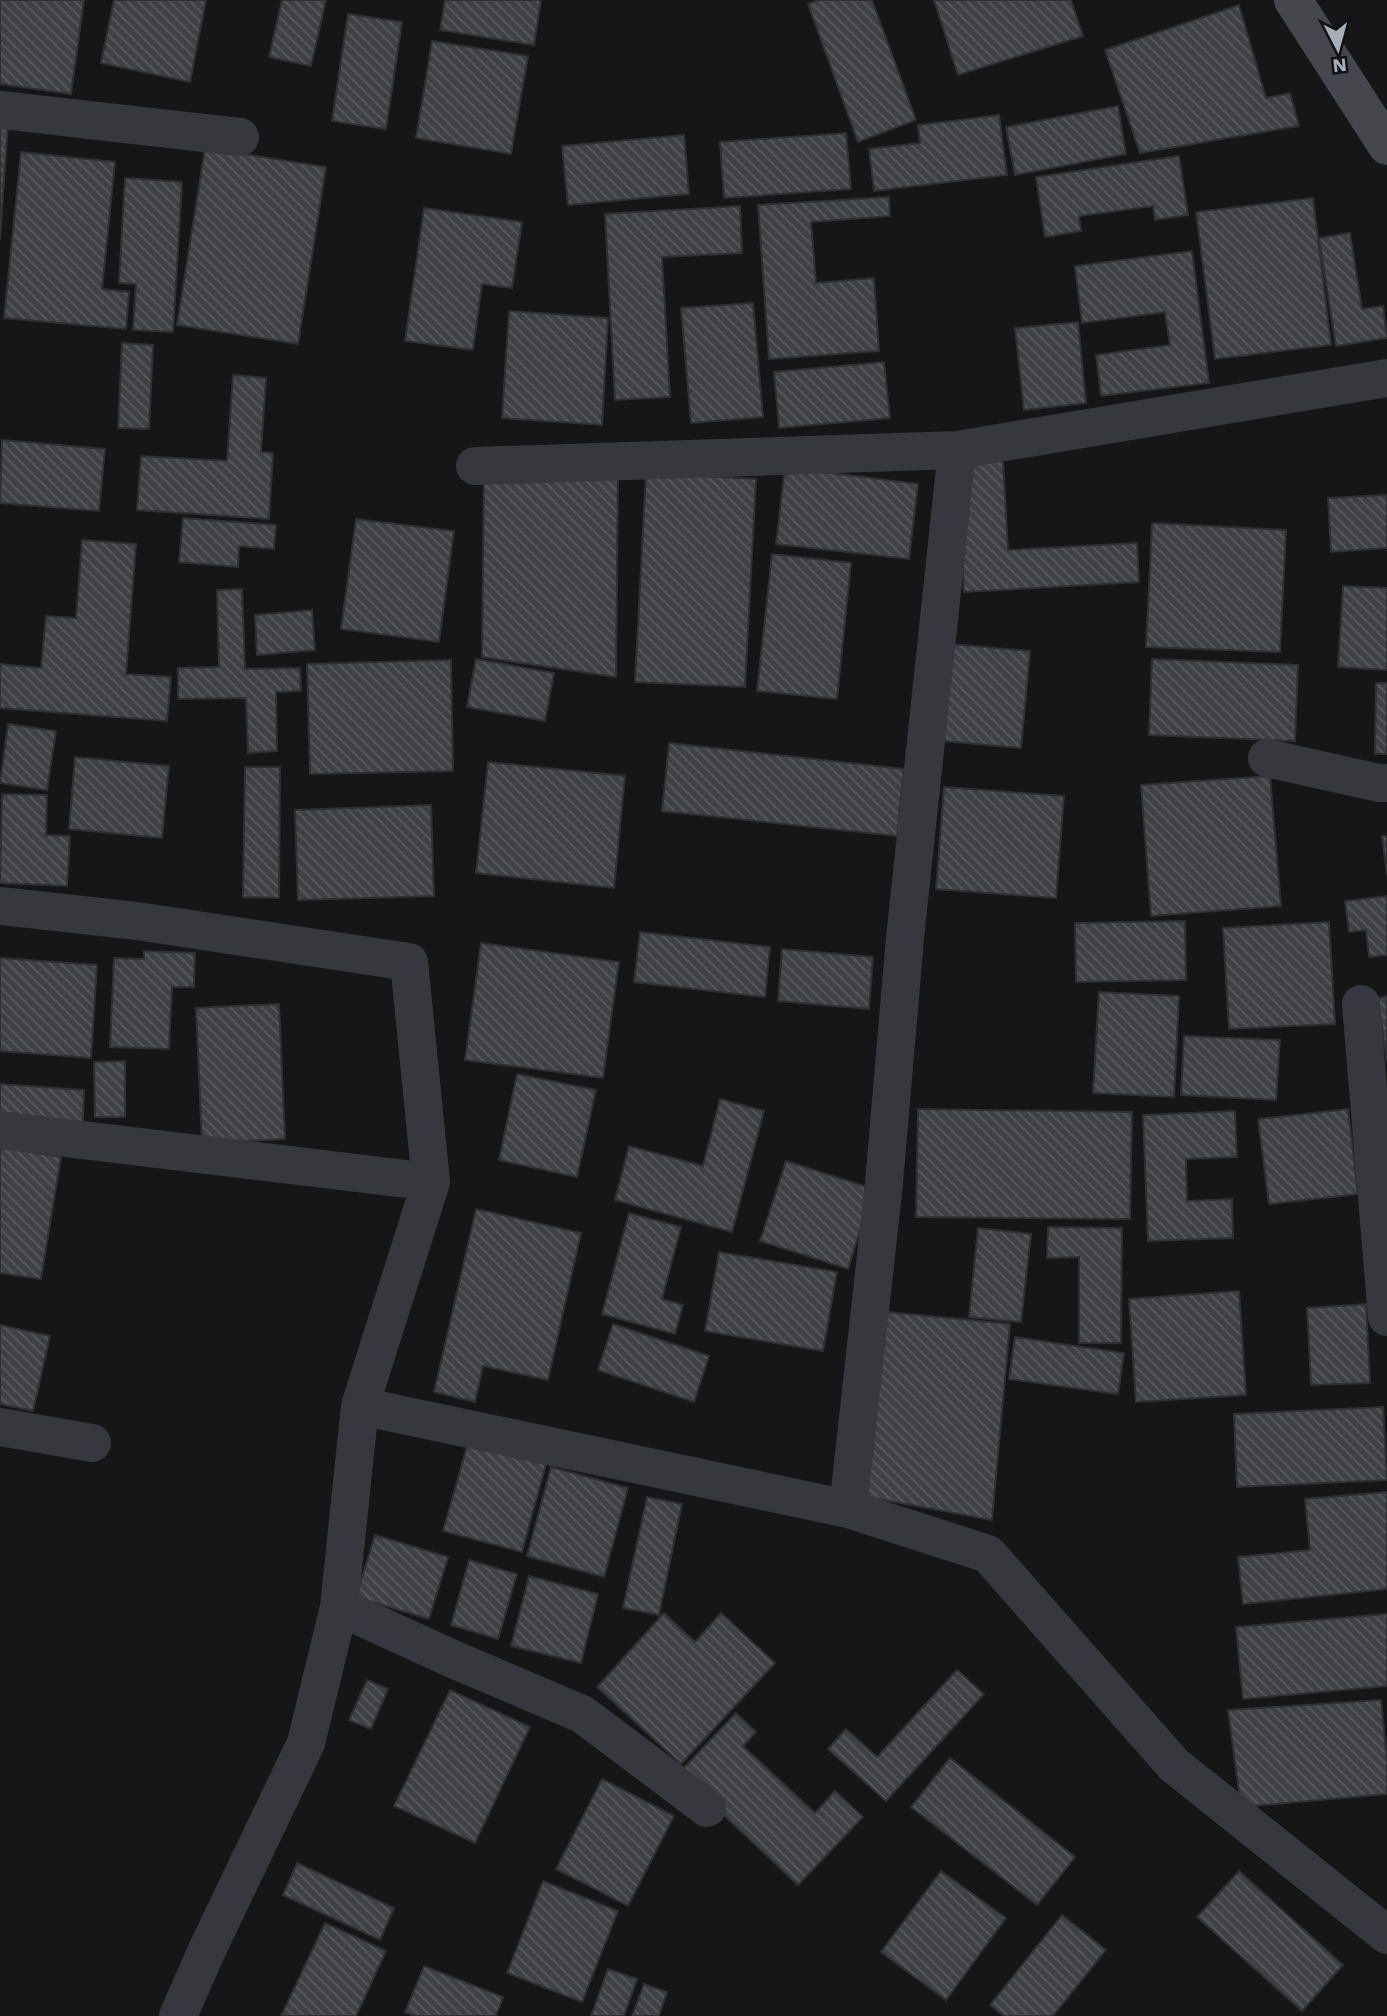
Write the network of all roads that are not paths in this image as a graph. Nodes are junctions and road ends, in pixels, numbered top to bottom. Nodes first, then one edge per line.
1 (1293, 0) edge
2 (0, 110) edge
3 (240, 138) dead end
4 (1387, 146) edge
5 (1387, 378) edge
6 (957, 450) junction
7 (475, 466) dead end
8 (1267, 758) dead end
9 (1387, 783) edge
10 (0, 906) edge
11 (1361, 1004) dead end
12 (0, 1130) edge
13 (431, 1182) junction
14 (1387, 1317) edge
15 (360, 1406) junction
16 (0, 1427) edge
17 (93, 1444) dead end
18 (848, 1509) junction
19 (339, 1607) junction
20 (707, 1808) dead end
21 (1387, 1935) edge
22 (179, 2016) edge

1 - 4 street
2 - 3 street
5 - 6 street
6 - 7 street
6 - 18 street
8 - 9 street
10 - 13 street
11 - 14 street
12 - 13 street
13 - 15 street
15 - 18 street
15 - 19 street
16 - 17 street
18 - 21 street
19 - 20 street
19 - 22 street

